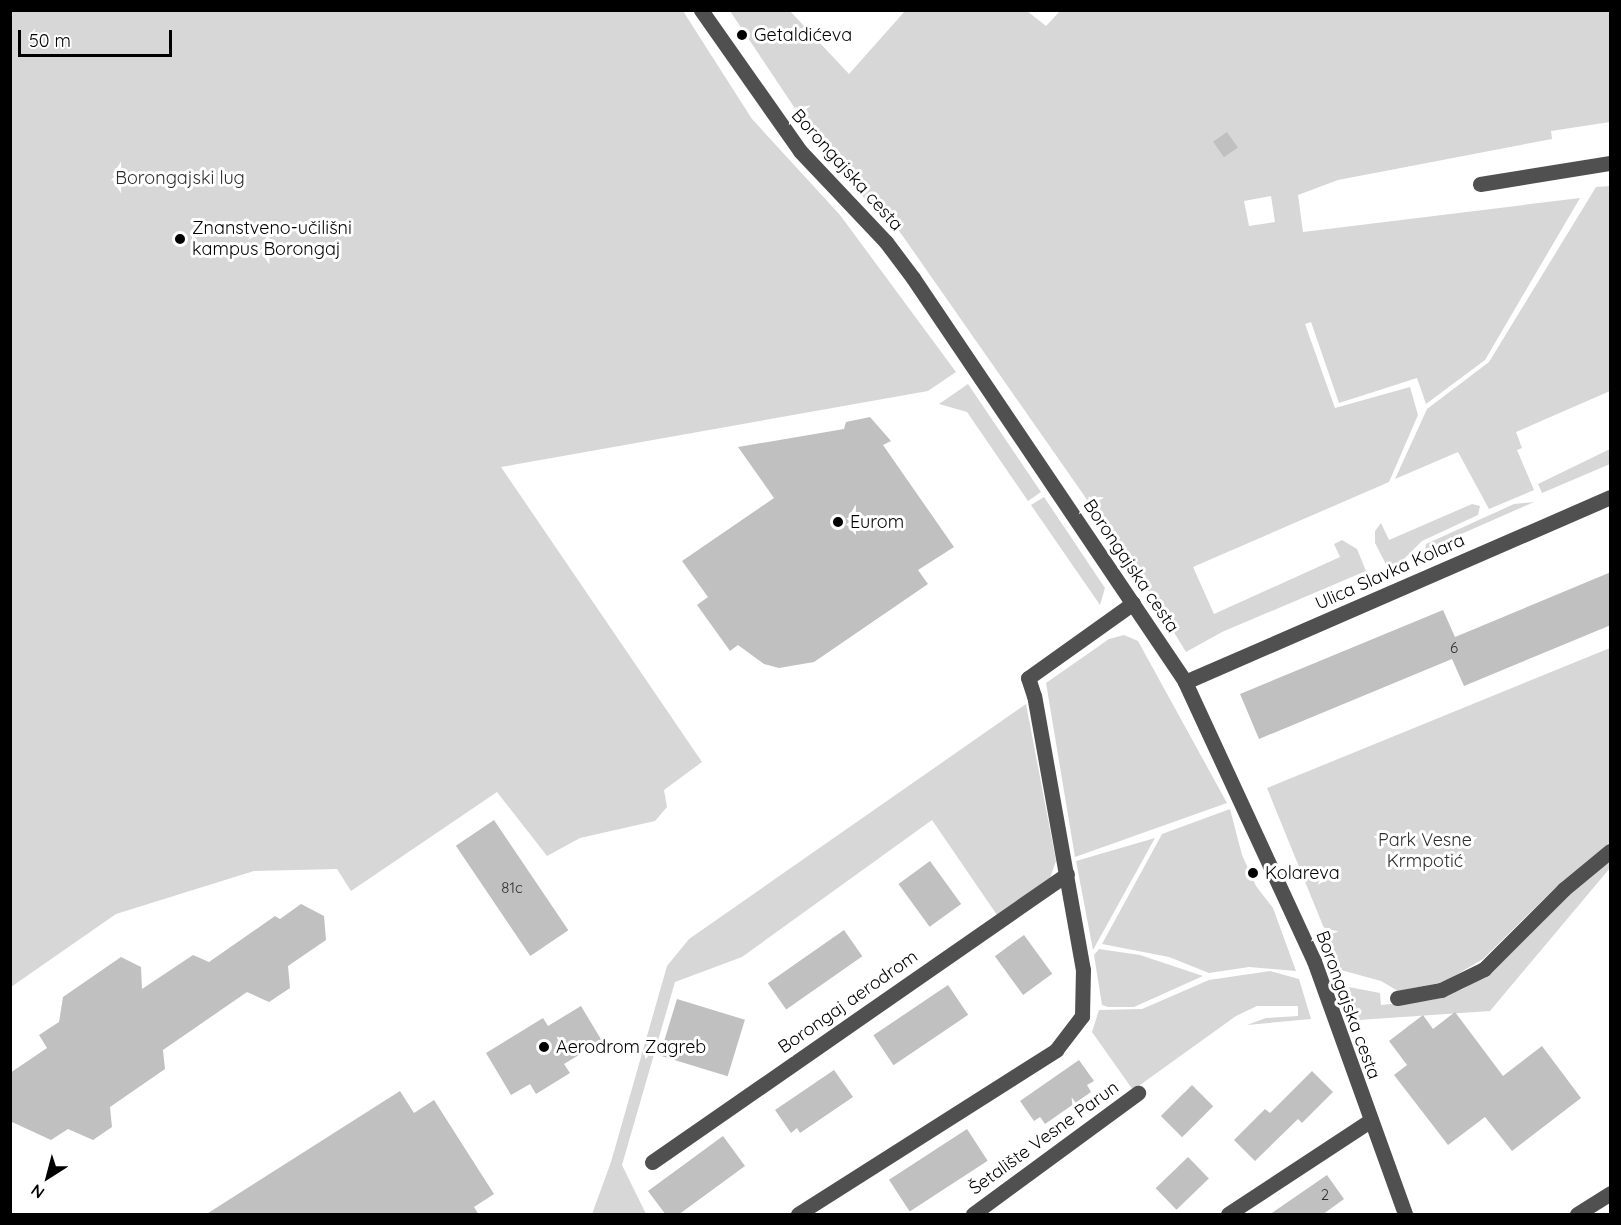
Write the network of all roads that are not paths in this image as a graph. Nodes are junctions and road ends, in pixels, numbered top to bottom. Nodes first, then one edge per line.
1 (701, 10) edge
2 (1611, 163) edge
3 (1480, 184) dead end
4 (1611, 497) edge
5 (1133, 603) junction
6 (1185, 682) junction
7 (1611, 851) edge
8 (1067, 874) junction
9 (1397, 998) dead end
10 (1138, 1093) dead end
11 (1371, 1119) junction
12 (652, 1162) dead end
13 (1611, 1192) edge
14 (798, 1215) edge
15 (973, 1215) edge
16 (1228, 1215) edge
17 (1405, 1215) edge
18 (1577, 1215) edge

1 - 5 street, Borongajska cesta
2 - 3 street
4 - 6 street, Ulica Slavka Kolara
5 - 6 street, Borongajska cesta
5 - 8 street
6 - 11 street, Borongajska cesta
7 - 9 street
8 - 12 street, Borongaj aerodrom
8 - 14 street
10 - 15 street, Šetalište Vesne Parun
11 - 16 street
11 - 17 street, Borongajska cesta
13 - 18 street

